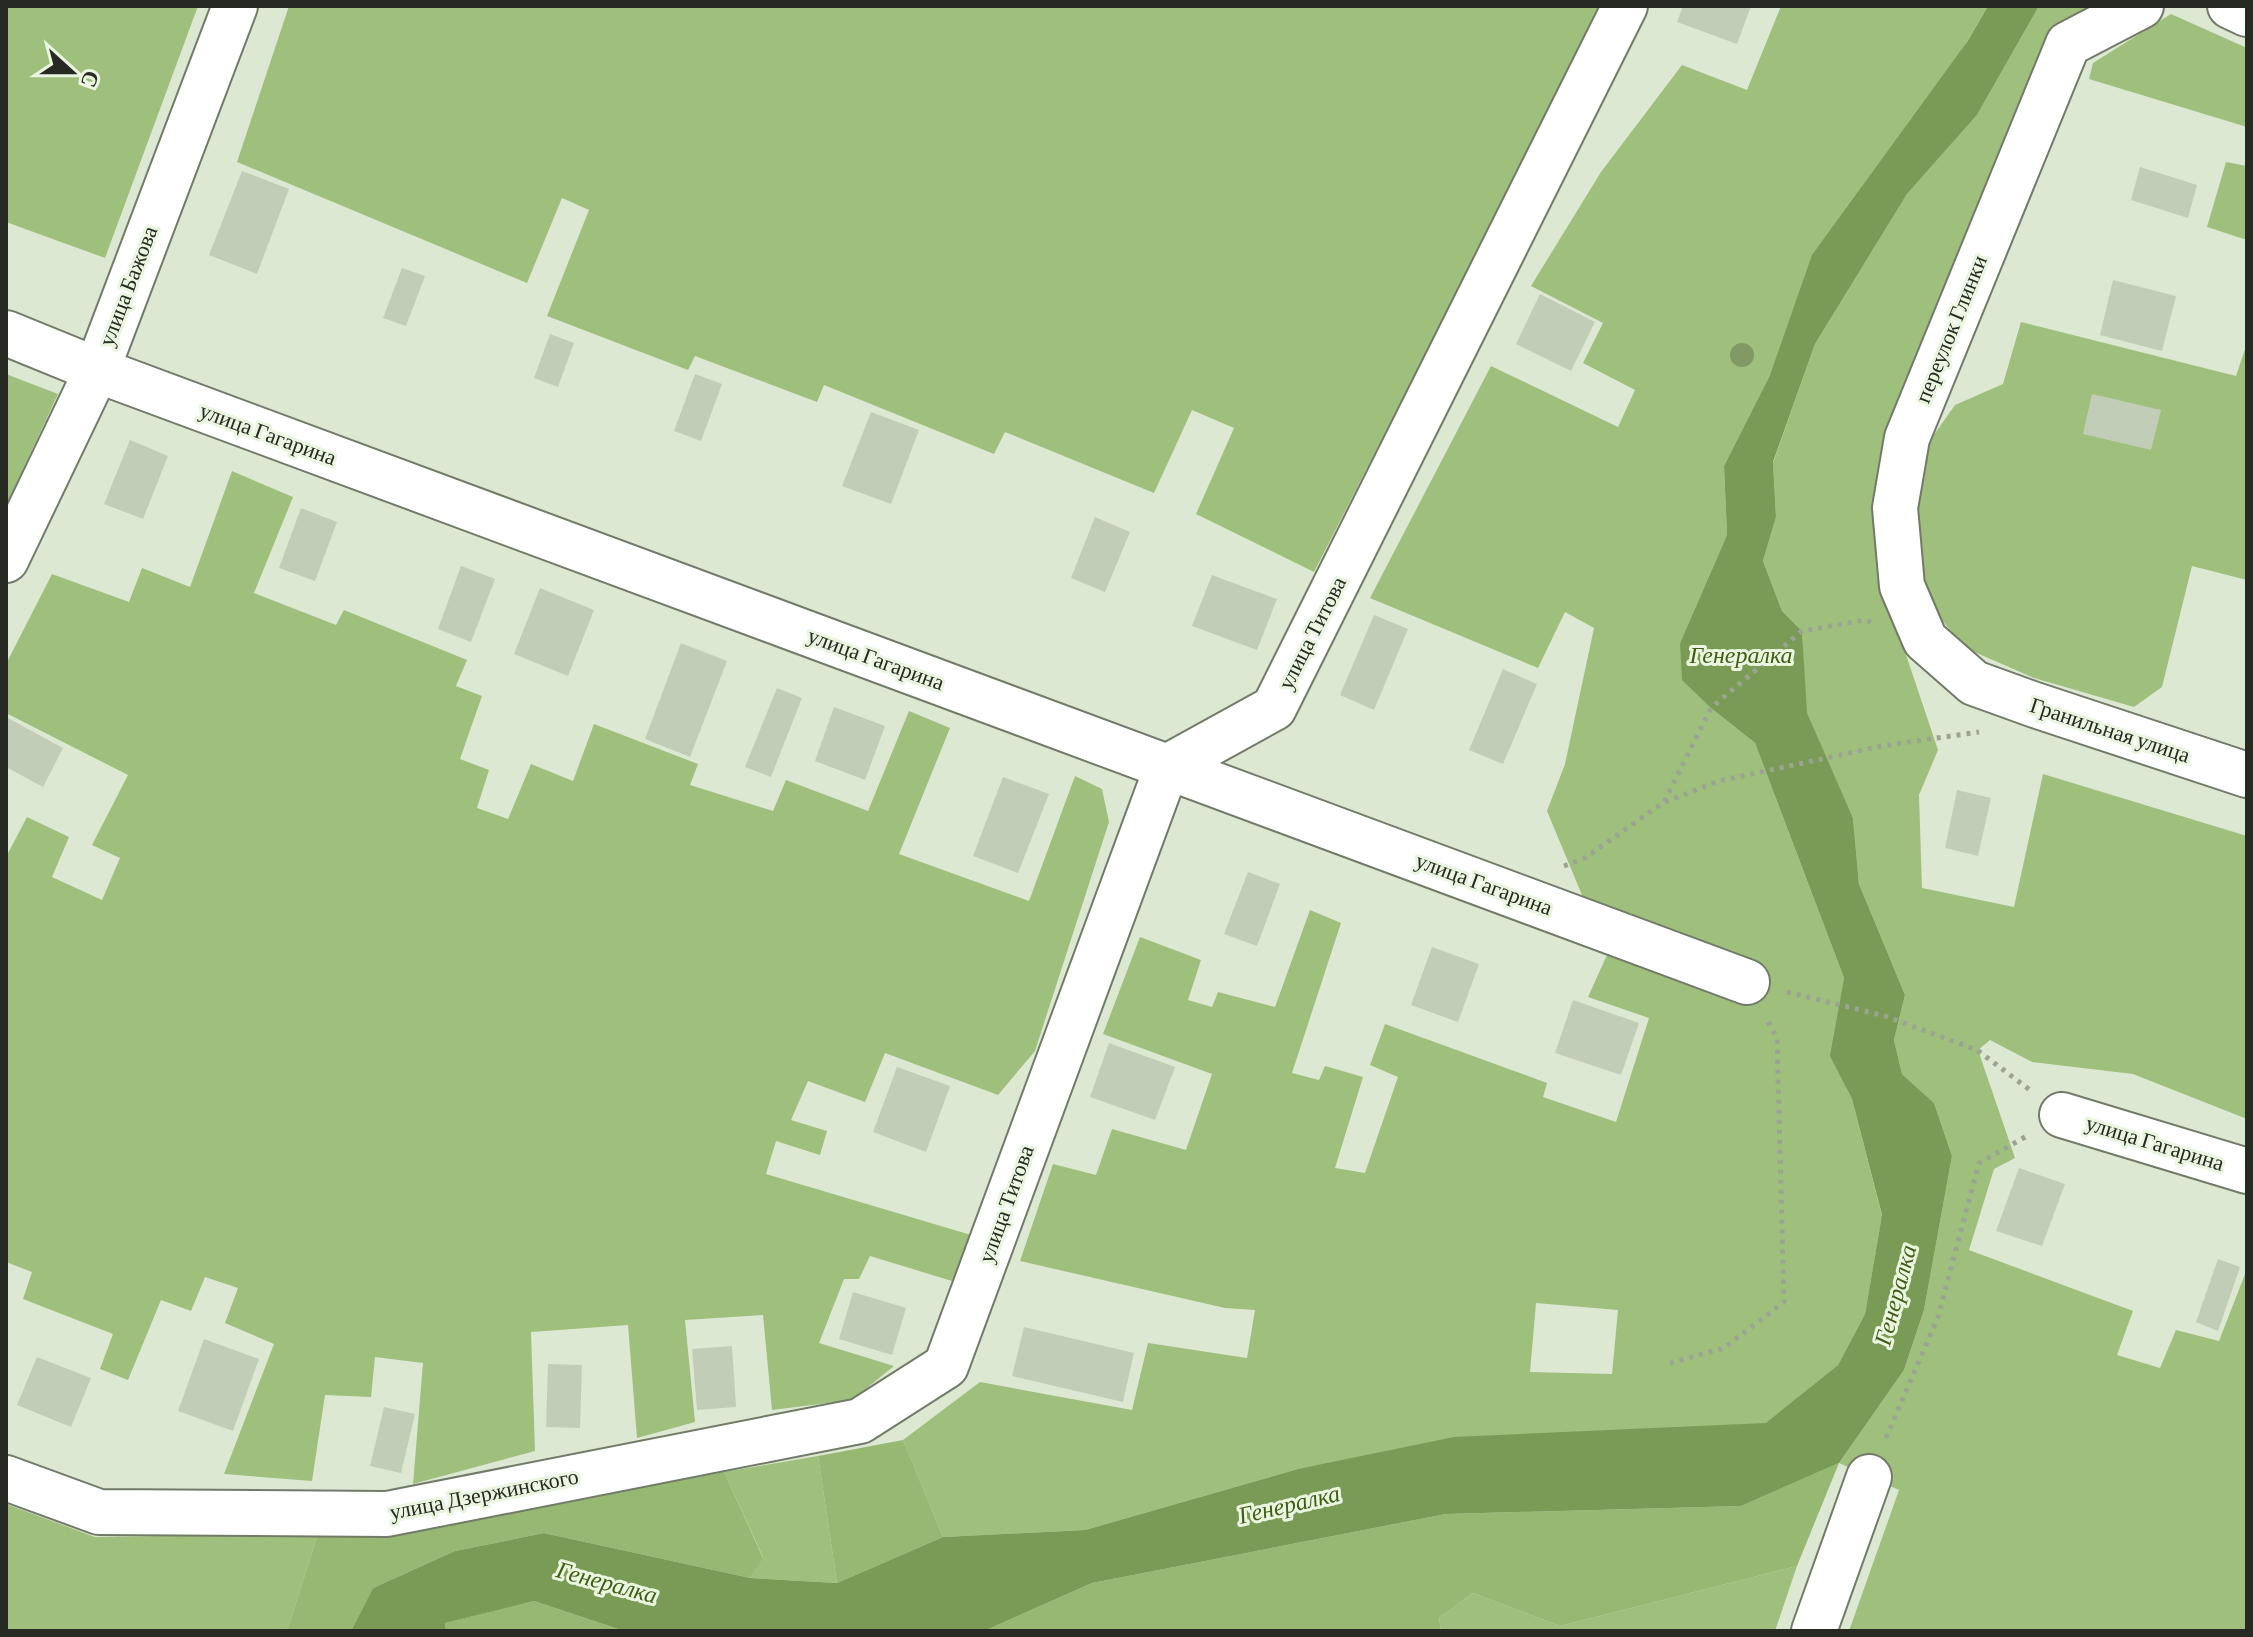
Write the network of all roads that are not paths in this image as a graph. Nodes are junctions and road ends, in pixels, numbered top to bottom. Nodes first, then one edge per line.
1 (235, 6) edge
2 (1625, 6) edge
3 (2141, 6) edge
4 (2230, 6) edge
5 (2247, 14) edge
6 (6, 333) edge
7 (97, 370) junction
8 (6, 560) edge
9 (1974, 683) joint
10 (1167, 767) junction
11 (2247, 775) edge
12 (1747, 982) road end
13 (2062, 1115) road end
14 (2247, 1171) edge
15 (946, 1366) joint
16 (1869, 1477) road end
17 (6, 1478) edge
18 (1814, 1631) edge

1 - 7 street, улица Бажова
2 - 10 street, улица Титова
3 - 9 street, переулок Глинки
4 - 5 street
6 - 7 street, улица Гагарина
7 - 8 street, улица Бажова
7 - 10 street, улица Гагарина
9 - 11 street, Гранильная улица
10 - 12 street, улица Гагарина
10 - 15 street, улица Титова
13 - 14 street, улица Гагарина
15 - 17 street, улица Дзержинского
16 - 18 street

